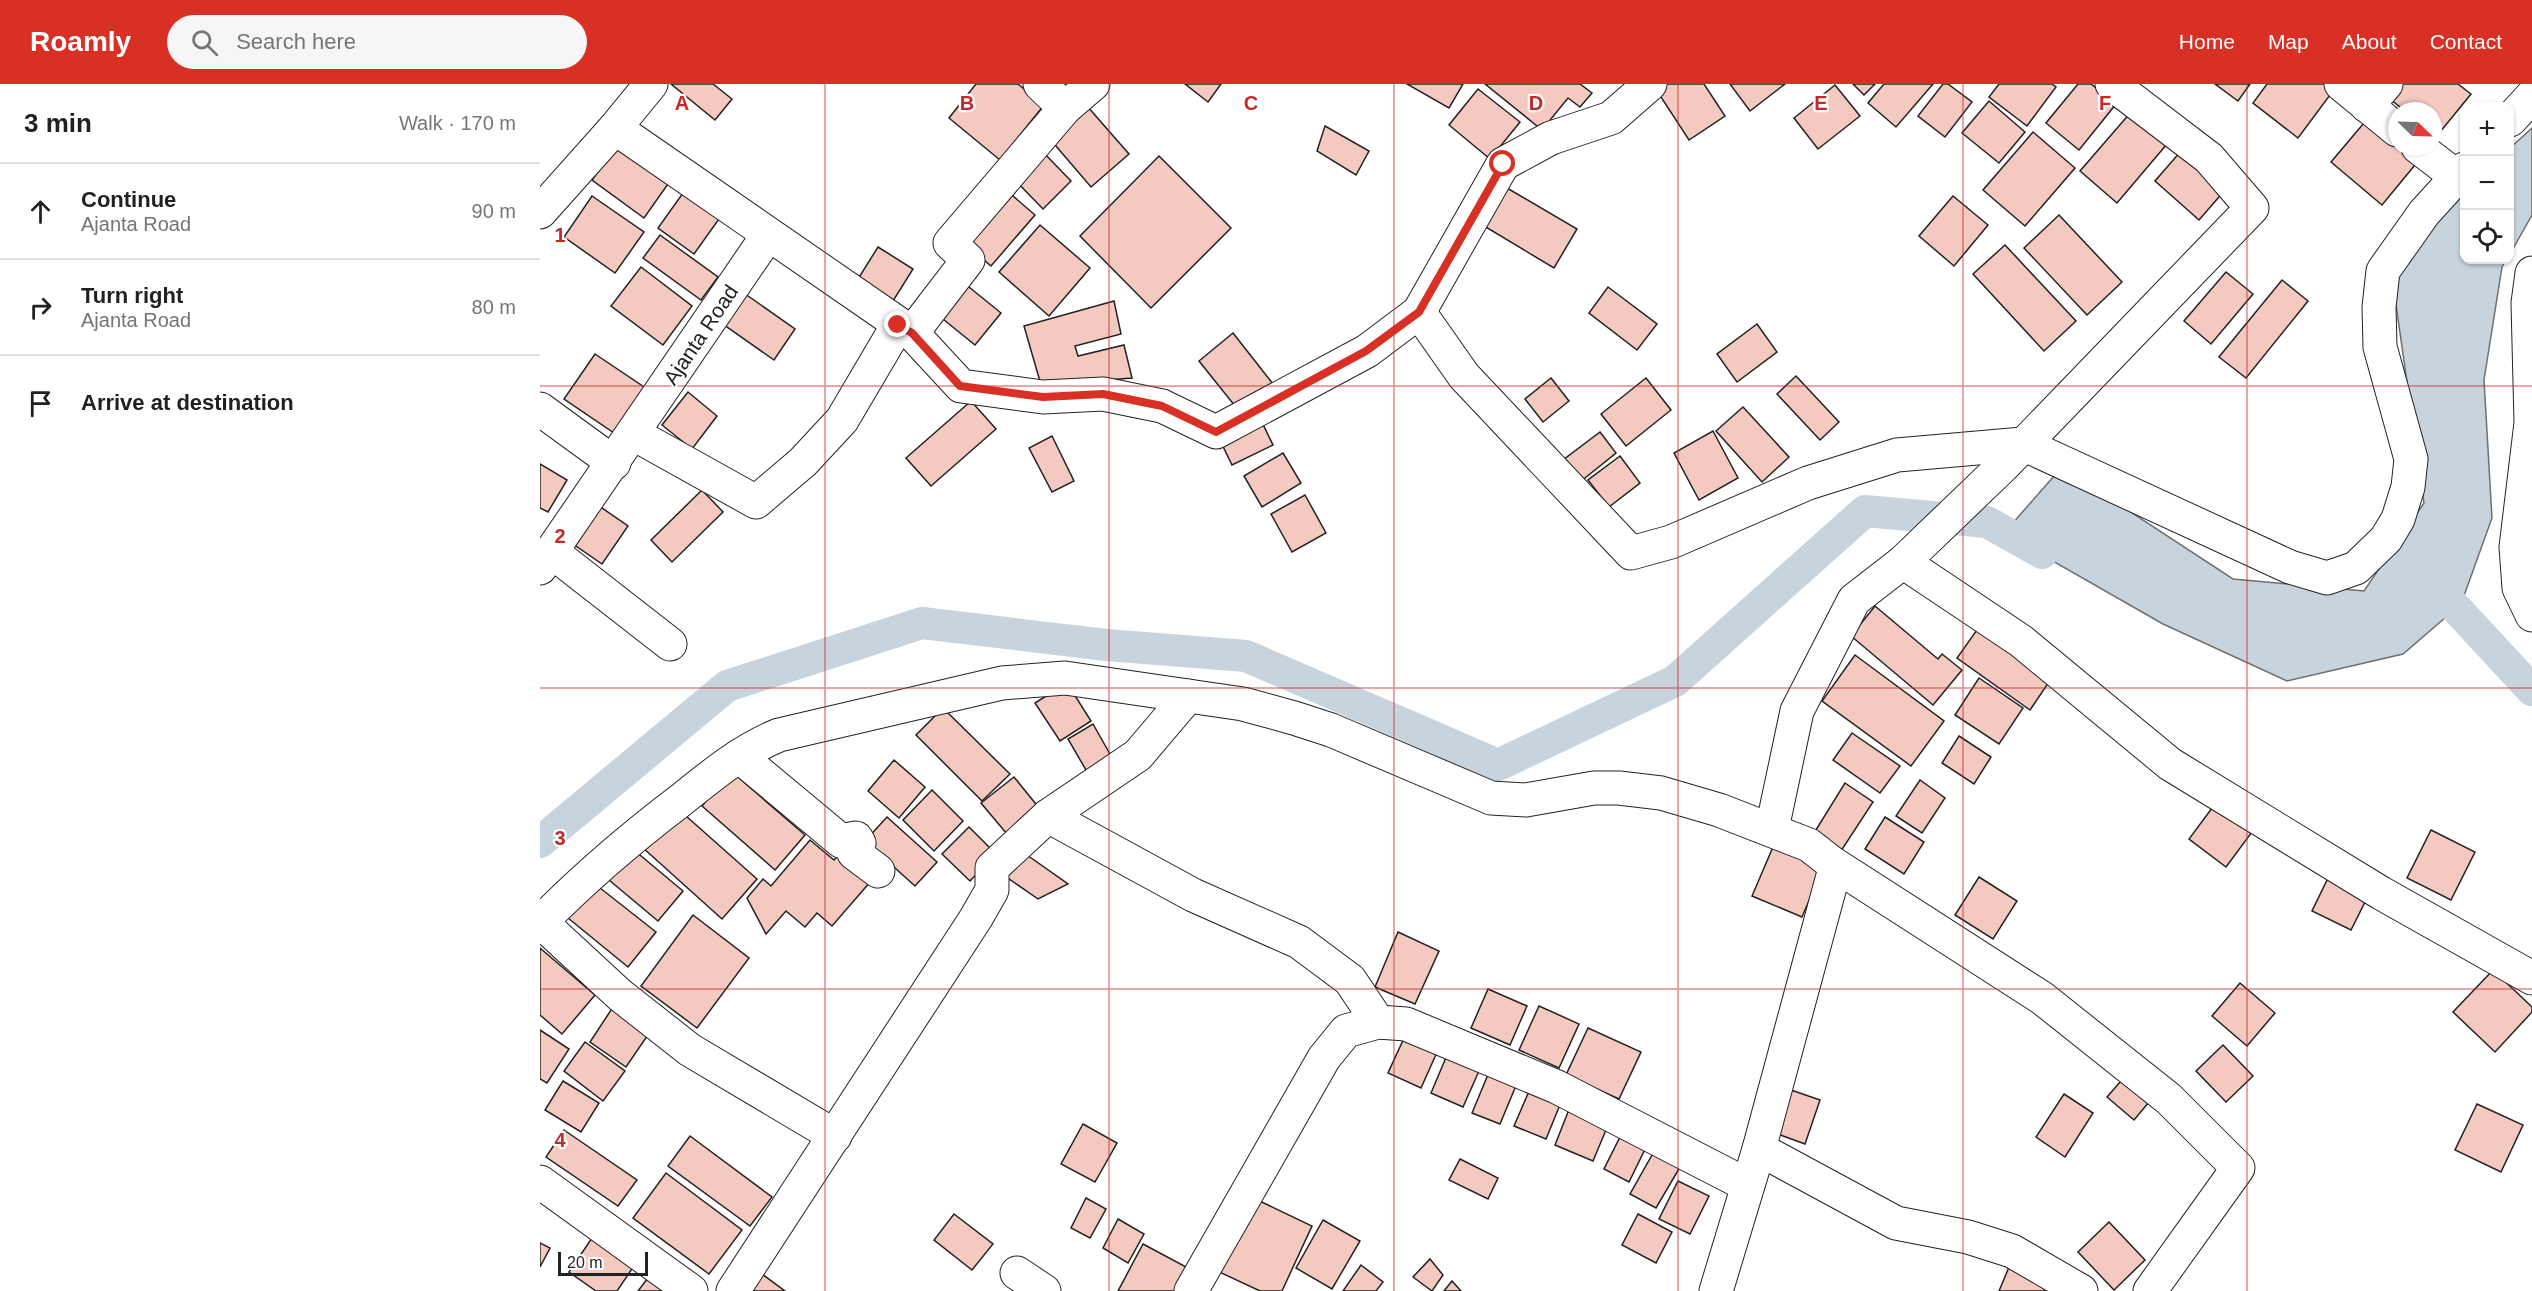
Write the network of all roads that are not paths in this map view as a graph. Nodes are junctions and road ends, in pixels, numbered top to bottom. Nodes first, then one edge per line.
1 (651, 84) edge
2 (1040, 84) edge
3 (1093, 84) edge
4 (1650, 84) edge
5 (2112, 84) edge
6 (2341, 84) edge
7 (2377, 95) edge
8 (2532, 96) edge
9 (1065, 108) junction
10 (2388, 114) edge
11 (2514, 116) edge
12 (615, 128) junction
13 (2433, 156) edge
14 (2460, 172) edge
15 (2460, 174) edge
16 (540, 212) edge
17 (768, 235) junction
18 (2532, 273) edge
19 (1419, 312) junction
20 (905, 329) junction
21 (540, 409) edge
22 (634, 435) junction
23 (2013, 455) junction
24 (614, 463) junction
25 (546, 560) edge
26 (1903, 562) junction
27 (2532, 615) edge
28 (670, 644) dead end
29 (1188, 696) junction
30 (739, 756) junction
31 (1048, 816) junction
32 (1772, 829) junction
33 (1832, 863) junction
34 (878, 871) dead end
35 (540, 923) edge
36 (2532, 978) edge
37 (1378, 1022) junction
38 (835, 1136) junction
39 (1759, 1149) junction
40 (540, 1182) edge
41 (1747, 1185) junction
42 (1017, 1273) dead end
43 (691, 1291) edge
44 (734, 1291) edge
45 (1044, 1291) edge
46 (1191, 1291) edge
47 (1716, 1291) edge
48 (2081, 1291) edge
49 (2150, 1291) edge

1 - 12 street
2 - 9 street
3 - 9 street
4 - 19 street
5 - 23 street
6 - 7 street
7 - 10 street
8 - 11 street
9 - 20 street
12 - 16 street
12 - 17 street
13 - 14 street
15 - 23 street
17 - 20 street
17 - 22 street, Ajanta Road
18 - 27 street
19 - 20 street
19 - 23 street
20 - 22 street
21 - 24 street
22 - 24 street, Ajanta Road
23 - 26 street
24 - 25 street, Ajanta Road
25 - 28 street
26 - 32 street
26 - 36 street
29 - 30 street
29 - 31 street
29 - 32 street
30 - 34 street
30 - 35 street
31 - 37 street
31 - 38 street
32 - 33 street
33 - 39 street
33 - 49 street
35 - 38 street
37 - 41 street
37 - 46 street
38 - 44 street
39 - 41 street
39 - 48 street
40 - 43 street
41 - 47 street
42 - 45 street

